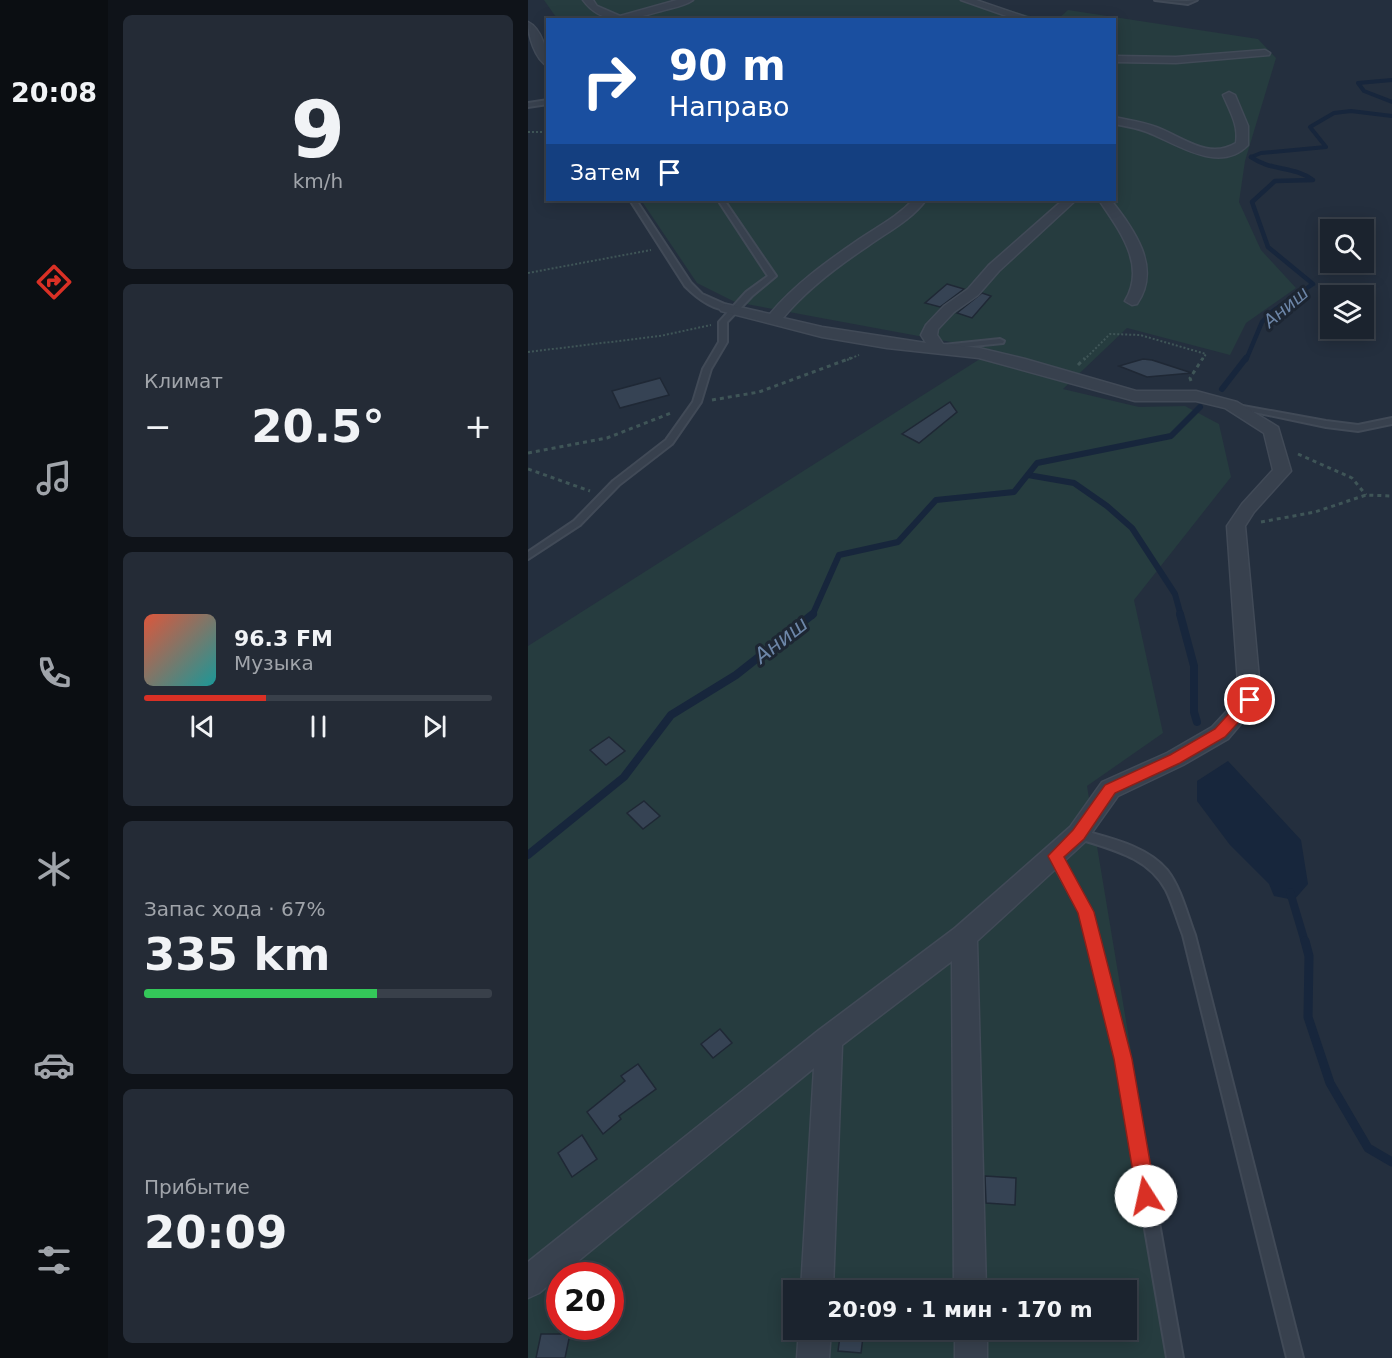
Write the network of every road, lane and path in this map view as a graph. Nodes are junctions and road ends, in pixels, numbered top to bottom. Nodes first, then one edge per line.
1 (588, 0) edge
2 (688, 0) edge
3 (966, 0) edge
4 (1157, 0) edge
5 (1195, 0) edge
6 (616, 18) edge
7 (622, 18) edge
8 (1024, 18) edge
9 (528, 25) edge
10 (536, 38) junction
11 (546, 38) edge
12 (1265, 53) dead end
13 (543, 58) edge
14 (1116, 59) edge
15 (1228, 95) dead end
16 (546, 102) edge
17 (528, 105) edge
18 (1116, 120) edge
19 (528, 132) edge
20 (546, 132) edge
21 (634, 201) edge
22 (722, 201) edge
23 (919, 201) edge
24 (1069, 201) edge
25 (1106, 201) edge
26 (664, 248) junction
27 (528, 273) edge
28 (1132, 301) dead end
29 (728, 314) junction
30 (772, 320) junction
31 (1000, 341) dead end
32 (937, 347) junction
33 (528, 352) edge
34 (1066, 376) junction
35 (1196, 396) junction
36 (1232, 405) junction
37 (1392, 421) edge
38 (1275, 444) junction
39 (528, 469) edge
40 (1366, 495) junction
41 (604, 496) junction
42 (1392, 496) edge
43 (1236, 526) junction
44 (528, 556) edge
45 (1078, 834) junction
46 (1055, 856) junction
47 (964, 936) junction
48 (829, 1039) junction
49 (817, 1280) edge
50 (970, 1280) edge
51 (528, 1282) edge
52 (814, 1340) edge
53 (970, 1340) edge
54 (813, 1358) edge
55 (971, 1358) edge
56 (1175, 1358) edge
57 (1295, 1358) edge

1 - 6 street
2 - 7 street
3 - 8 street
4 - 5 lane
9 - 10 street
10 - 11 street
10 - 13 street
12 - 14 street
15 - 18 street
16 - 17 lane
19 - 20 path
21 - 26 lane
22 - 29 lane
23 - 30 street
24 - 32 street
25 - 28 street
26 - 27 path
26 - 29 lane
29 - 30 street
29 - 33 path
29 - 41 lane
30 - 32 street
31 - 32 lane
32 - 34 street
34 - 35 street
34 - 35 path
35 - 36 street
36 - 37 lane
36 - 38 street
38 - 40 path
38 - 43 street
39 - 41 path
40 - 42 path
40 - 43 path
41 - 44 lane
43 - 45 street
45 - 46 street
45 - 57 lane
46 - 47 street
46 - 56 lane
47 - 48 street
47 - 50 street
48 - 49 street
48 - 51 street
52 - 54 street
53 - 55 street

